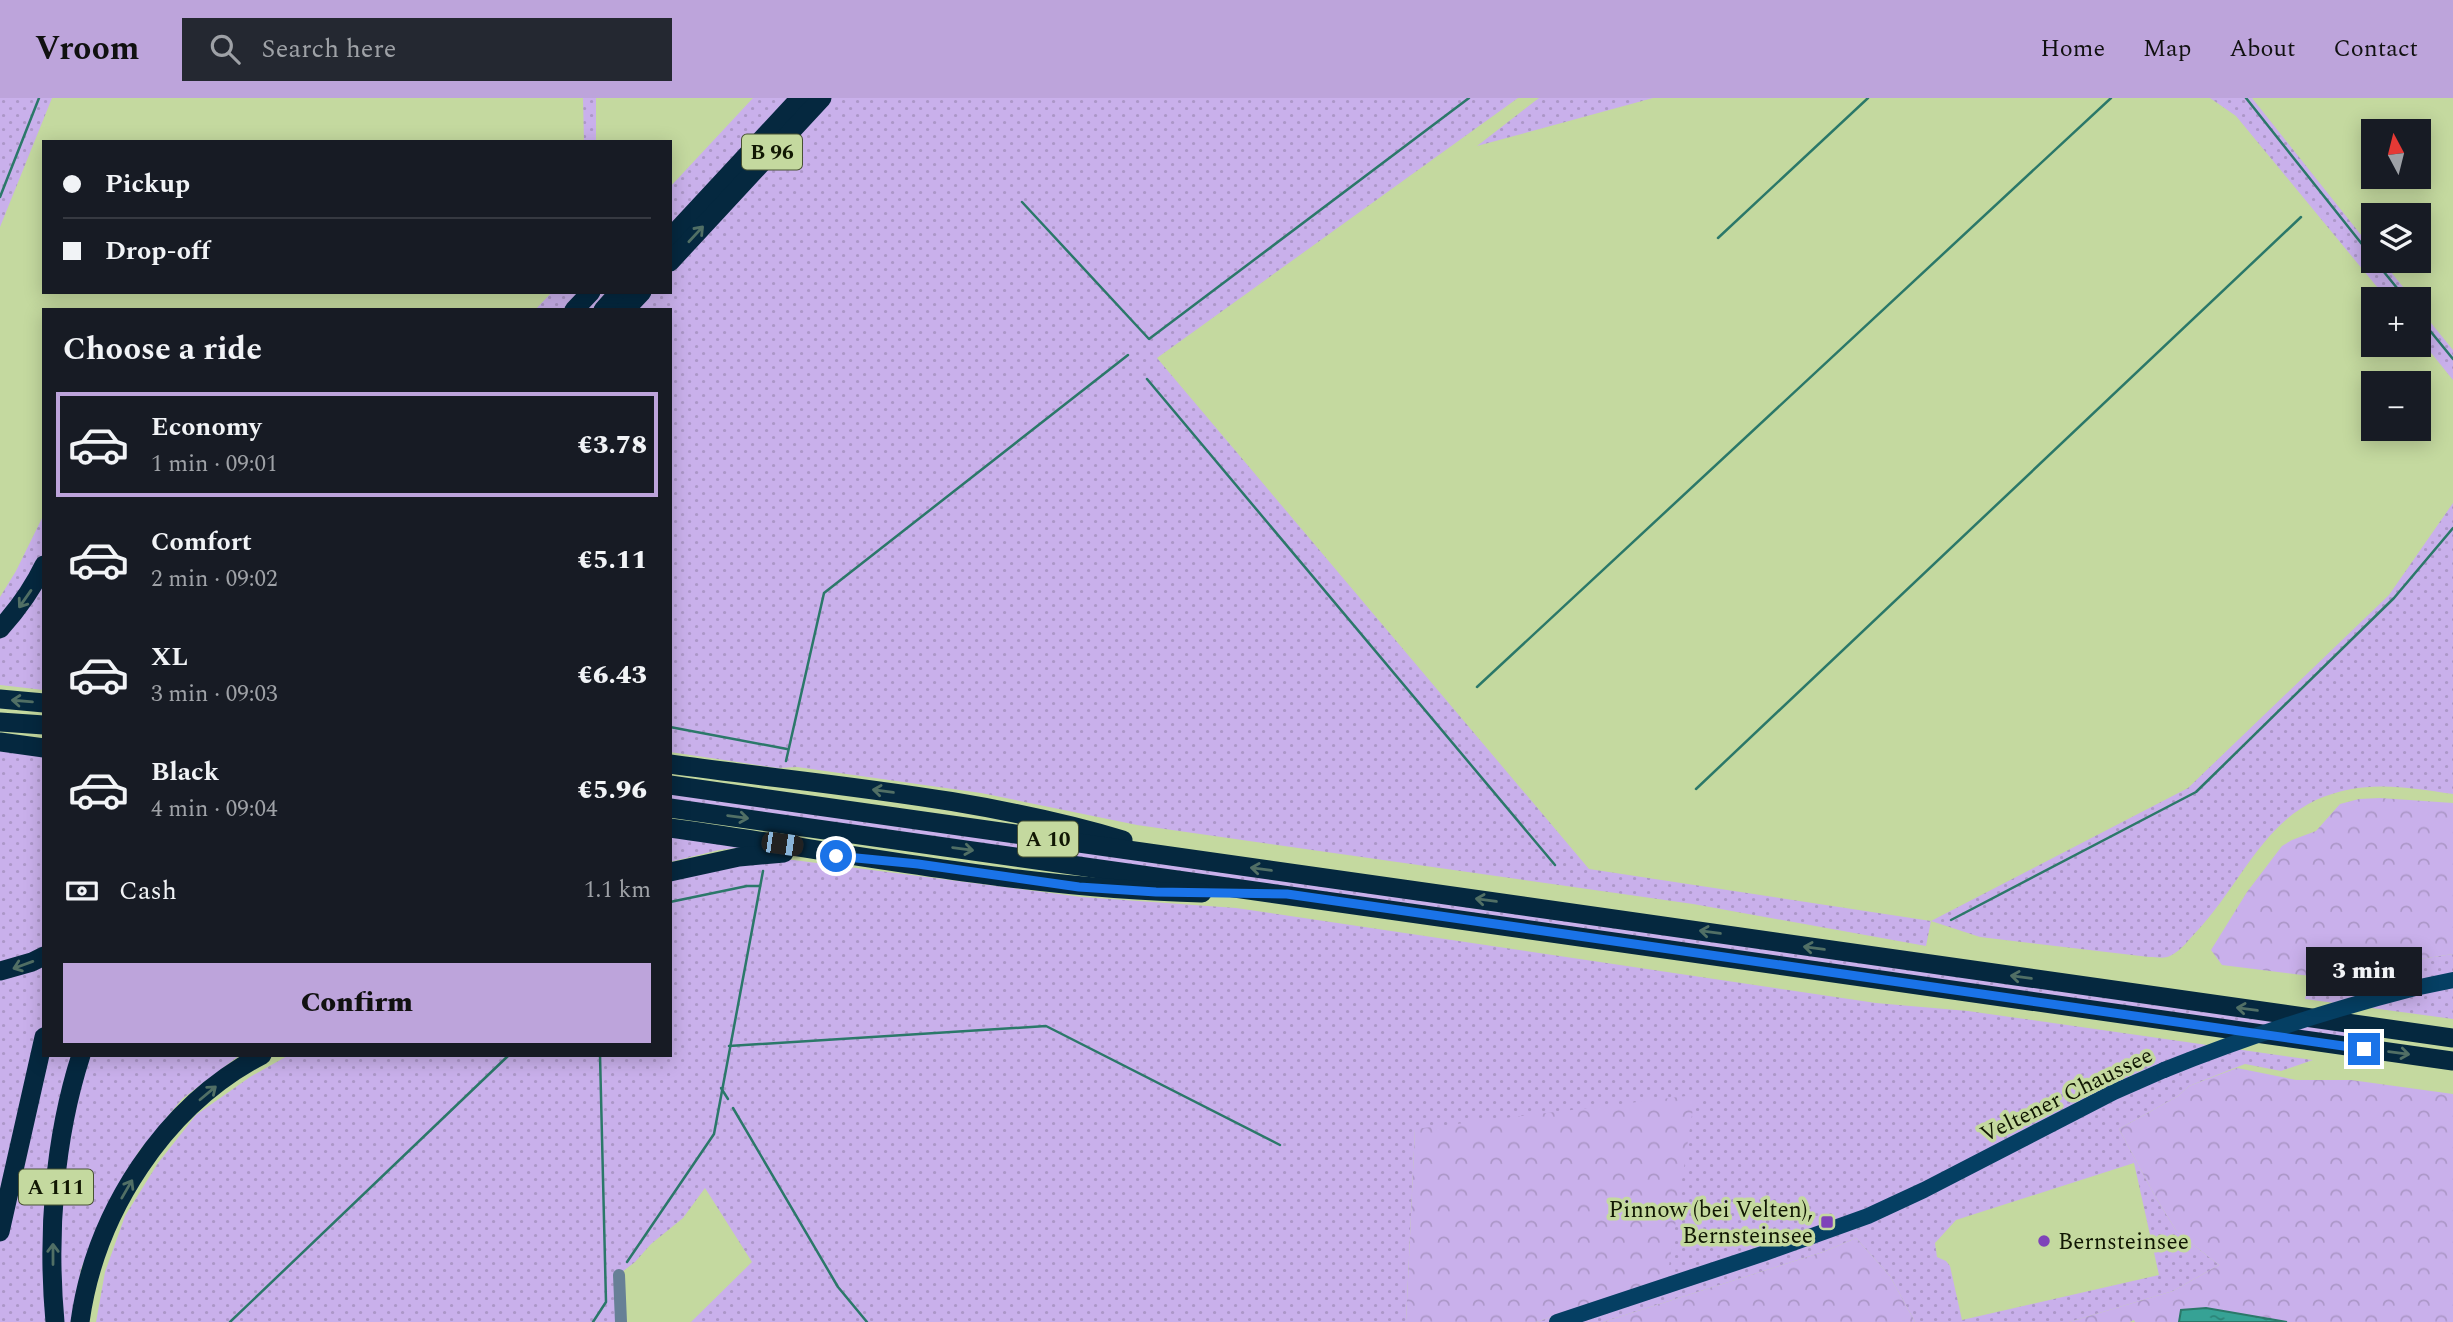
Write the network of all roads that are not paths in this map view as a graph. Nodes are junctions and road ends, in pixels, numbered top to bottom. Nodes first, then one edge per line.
1 (800, 98) edge
2 (822, 98) edge
3 (733, 172) junction
4 (672, 220) edge
5 (672, 236) edge
6 (672, 260) edge
7 (589, 294) edge
8 (617, 294) edge
9 (640, 294) edge
10 (576, 308) edge
11 (605, 308) edge
12 (627, 308) edge
13 (42, 569) edge
14 (0, 629) edge
15 (0, 699) edge
16 (42, 703) edge
17 (0, 722) edge
18 (42, 725) edge
19 (0, 742) edge
20 (0, 748) edge
21 (42, 749) edge
22 (42, 749) edge
23 (672, 757) edge
24 (672, 764) edge
25 (743, 772) junction
26 (672, 785) edge
27 (672, 808) edge
28 (672, 828) edge
29 (1188, 859) junction
30 (918, 864) junction
31 (672, 872) edge
32 (1287, 894) junction
33 (42, 957) edge
34 (0, 971) edge
35 (2453, 980) edge
36 (2453, 1038) edge
37 (42, 1046) edge
38 (53, 1057) edge
39 (80, 1057) edge
40 (259, 1057) edge
41 (2453, 1061) edge
42 (15, 1164) junction
43 (0, 1232) edge
44 (619, 1275) dead end
45 (55, 1322) edge
46 (80, 1322) edge
47 (621, 1322) edge
48 (1558, 1322) edge

1 - 3 highway, B 96
6 -> 2 highway, B 96
3 - 4 highway
3 - 5 highway
7 - 10 highway
8 - 11 highway
9 - 12 highway
13 -> 14 highway
16 -> 15 highway
17 - 18 highway
19 - 21 highway
20 - 22 highway
23 - 25 highway
24 - 25 highway
29 -> 25 highway
26 - 29 highway, A 10
27 -> 32 highway, A 10
28 - 30 highway
36 -> 29 highway, A 10
30 - 31 highway
30 - 32 highway
32 -> 41 highway, A 10
33 -> 34 highway
35 - 48 main road, Veltener Chaussee, bridge
37 - 42 highway
38 - 42 highway, A 111
45 -> 39 highway, A 111
46 -> 40 highway
42 - 43 highway, A 111
44 - 47 street

